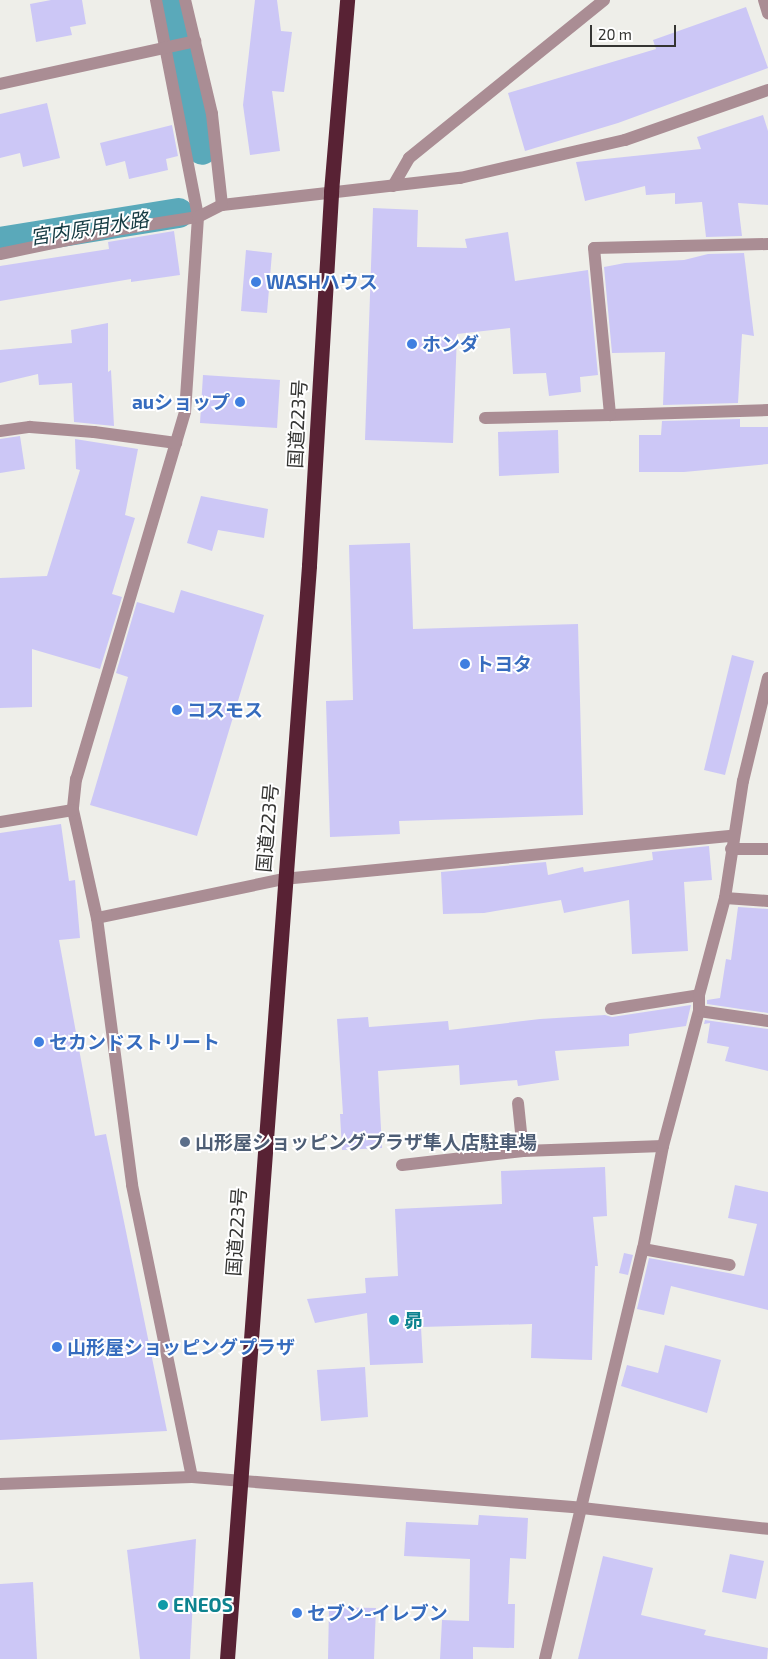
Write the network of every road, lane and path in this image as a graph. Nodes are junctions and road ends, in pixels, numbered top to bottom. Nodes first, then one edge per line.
1 (156, 0) edge
2 (185, 0) edge
3 (347, 0) edge
4 (604, 0) edge
5 (764, 0) edge
6 (768, 13) edge
7 (194, 41) junction
8 (166, 46) junction
9 (0, 84) edge
10 (768, 90) edge
11 (393, 186) junction
12 (331, 192) junction
13 (222, 205) junction
14 (198, 217) junction
15 (768, 244) edge
16 (0, 254) edge
17 (768, 410) edge
18 (610, 415) junction
19 (485, 418) dead end
20 (0, 431) edge
21 (176, 443) junction
22 (768, 678) edge
23 (73, 810) junction
24 (0, 822) edge
25 (732, 836) junction
26 (731, 849) junction
27 (768, 849) edge
28 (283, 879) junction
29 (724, 898) junction
30 (768, 901) edge
31 (97, 918) junction
32 (699, 995) junction
33 (612, 1009) dead end
34 (699, 1011) junction
35 (768, 1021) edge
36 (518, 1103) dead end
37 (663, 1146) junction
38 (523, 1151) junction
39 (402, 1165) dead end
40 (642, 1249) junction
41 (730, 1265) dead end
42 (192, 1478) junction
43 (238, 1482) junction
44 (0, 1484) edge
45 (582, 1508) junction
46 (768, 1529) edge
47 (227, 1659) edge
48 (545, 1659) edge

1 - 8 street
2 - 7 street
3 - 12 highway, 国道223号
4 - 11 street
5 - 6 street
7 - 8 street
7 - 13 street
8 - 9 street
8 - 14 street
10 - 11 street
11 - 12 street
12 - 13 street
12 - 28 highway, 国道223号
13 - 14 street
14 - 16 street
14 - 21 street
15 - 18 street
17 - 18 street
18 - 19 street
20 - 21 street
21 - 23 street
22 - 25 street
23 - 24 street
23 - 31 street
25 - 26 street
25 - 28 street
26 - 27 street
26 - 29 street
28 - 31 street
28 - 43 highway, 国道223号
29 - 30 street
29 - 32 street
31 - 42 street
32 - 33 street
32 - 34 street
34 - 35 street
34 - 37 street
36 - 38 street
37 - 38 street
37 - 40 street
38 - 39 street
40 - 41 street
40 - 45 street
42 - 43 street
42 - 44 street
43 - 45 street
43 - 47 highway, 国道223号
45 - 46 street
45 - 48 street

